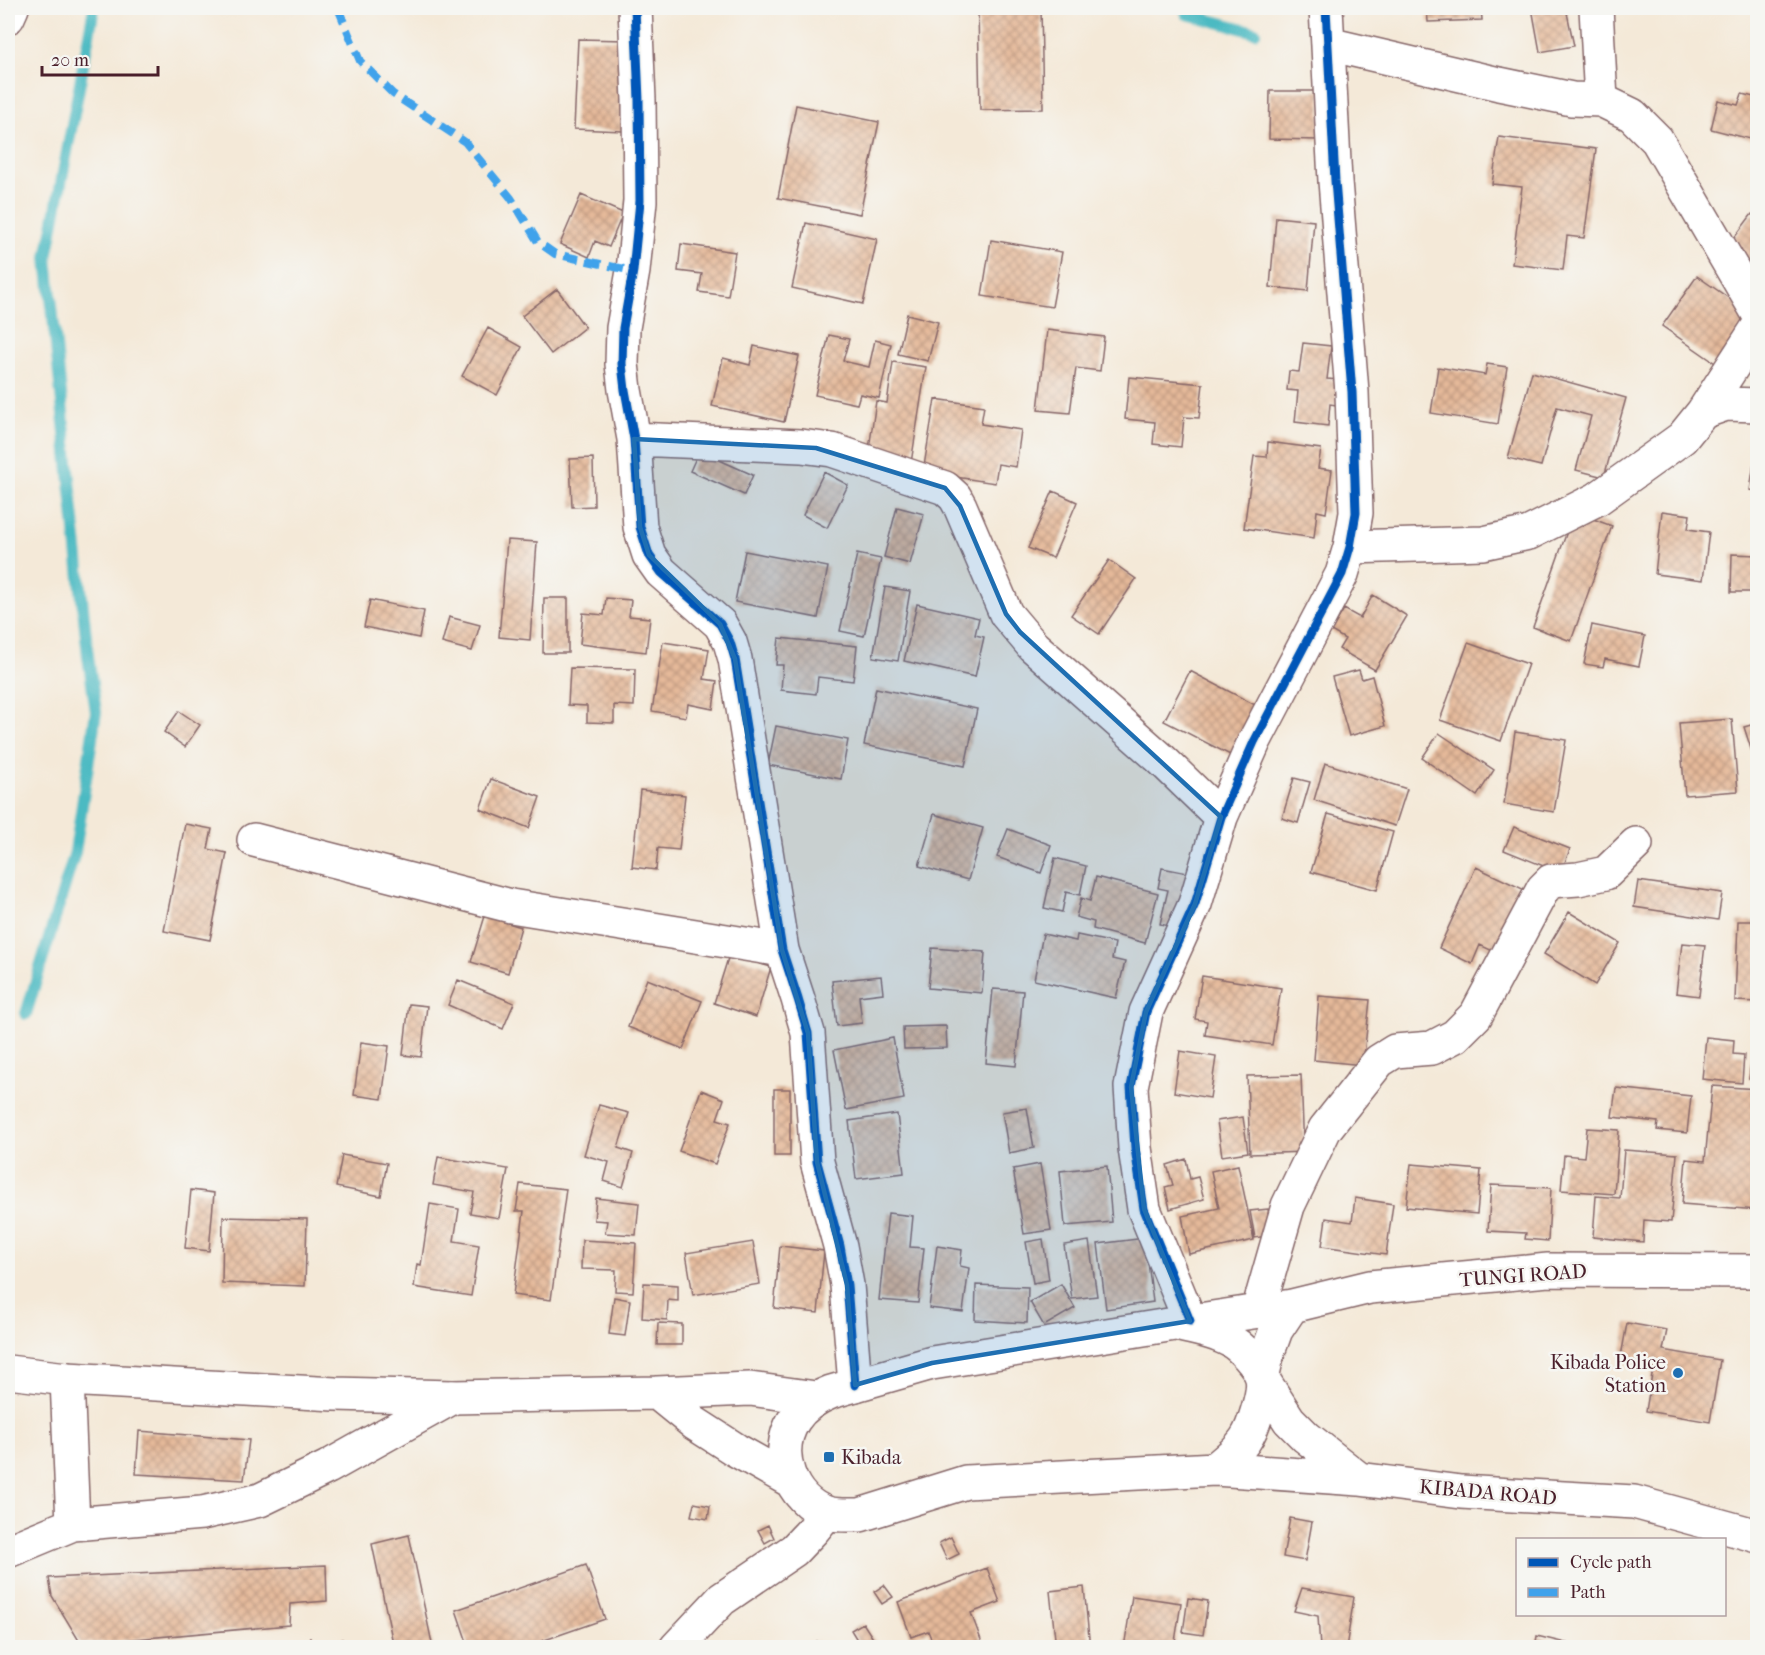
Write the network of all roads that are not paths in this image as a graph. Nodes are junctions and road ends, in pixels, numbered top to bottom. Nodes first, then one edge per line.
1 (12, 8) edge
2 (635, 8) edge
3 (1326, 8) edge
4 (1596, 8) edge
5 (8, 17) edge
6 (1328, 44) junction
7 (1601, 100) junction
8 (1758, 314) edge
9 (1758, 327) edge
10 (1758, 405) edge
11 (1703, 412) junction
12 (634, 439) junction
13 (1350, 547) junction
14 (1221, 817) junction
15 (254, 840) dead end
16 (1636, 844) dead end
17 (782, 950) junction
18 (1758, 1271) edge
19 (1292, 1306) junction
20 (1258, 1311) junction
21 (1182, 1323) junction
22 (8, 1372) edge
23 (1262, 1378) junction
24 (67, 1379) junction
25 (855, 1385) junction
26 (657, 1393) junction
27 (453, 1397) junction
28 (816, 1398) junction
29 (1215, 1469) junction
30 (1359, 1479) junction
31 (791, 1481) junction
32 (827, 1513) junction
33 (73, 1524) junction
34 (1758, 1536) edge
35 (8, 1551) edge
36 (676, 1647) edge

1 - 5 street
2 - 12 street
3 - 6 street
4 - 7 street
6 - 7 street
6 - 13 street
7 - 8 street
9 - 11 street
10 - 11 street
11 - 13 street
12 - 14 street
12 - 17 street
13 - 14 street
14 - 21 street
15 - 17 street
16 - 20 street
17 - 25 street
18 - 19 street, TUNGI ROAD
19 - 20 street, TUNGI ROAD
19 - 23 street
20 - 21 street, TUNGI ROAD
21 - 23 street
21 - 25 street, TUNGI ROAD
22 - 24 street
23 - 29 street
23 - 30 street
24 - 27 street
24 - 33 street
25 - 28 street, TUNGI ROAD
26 - 27 street
26 - 28 street
26 - 31 street
27 - 33 street
28 - 31 street
29 - 30 street, KIBADA ROAD
29 - 32 street, KIBADA ROAD
30 - 34 street, KIBADA ROAD
31 - 32 street
32 - 36 street
33 - 35 street

